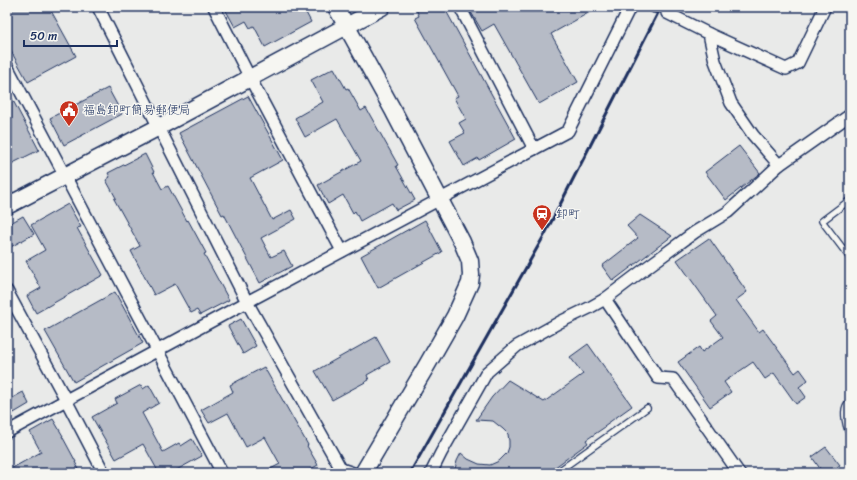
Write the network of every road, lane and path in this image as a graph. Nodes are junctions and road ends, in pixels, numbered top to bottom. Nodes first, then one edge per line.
1 (98, 7) edge
2 (214, 7) edge
3 (336, 7) edge
4 (382, 7) edge
5 (460, 7) edge
6 (630, 7) edge
7 (825, 7) edge
8 (667, 13) dead end
9 (346, 26) junction
10 (709, 34) junction
11 (7, 66) edge
12 (250, 78) junction
13 (850, 115) edge
14 (159, 127) junction
15 (534, 149) junction
16 (779, 165) junction
17 (64, 176) junction
18 (439, 199) junction
19 (850, 200) edge
20 (7, 206) edge
21 (342, 251) junction
22 (850, 258) edge
23 (7, 291) edge
24 (605, 299) junction
25 (247, 302) junction
26 (158, 350) junction
27 (66, 400) junction
28 (850, 401) edge
29 (647, 408) dead end
30 (7, 432) edge
31 (850, 434) edge
32 (338, 471) edge
33 (104, 473) edge
34 (222, 473) edge
35 (353, 473) edge
36 (363, 473) edge
37 (431, 473) edge
38 (556, 473) edge
39 (739, 473) edge

1 - 14 street
2 - 12 street
3 - 9 street
4 - 9 street
5 - 15 street
6 - 15 street
7 - 10 street
8 - 10 street
9 - 12 street
9 - 18 street
10 - 16 street
11 - 17 street
12 - 14 street
12 - 21 street
13 - 16 street
14 - 17 street
14 - 25 street
15 - 18 street
16 - 24 street
17 - 20 street
17 - 26 street
18 - 21 street
18 - 36 street
19 - 22 lane
21 - 25 street
23 - 27 street
24 - 37 street
24 - 39 street
25 - 26 street
25 - 32 street
26 - 27 street
26 - 34 street
27 - 30 street
27 - 33 street
28 - 31 lane
29 - 38 lane
32 - 35 street

